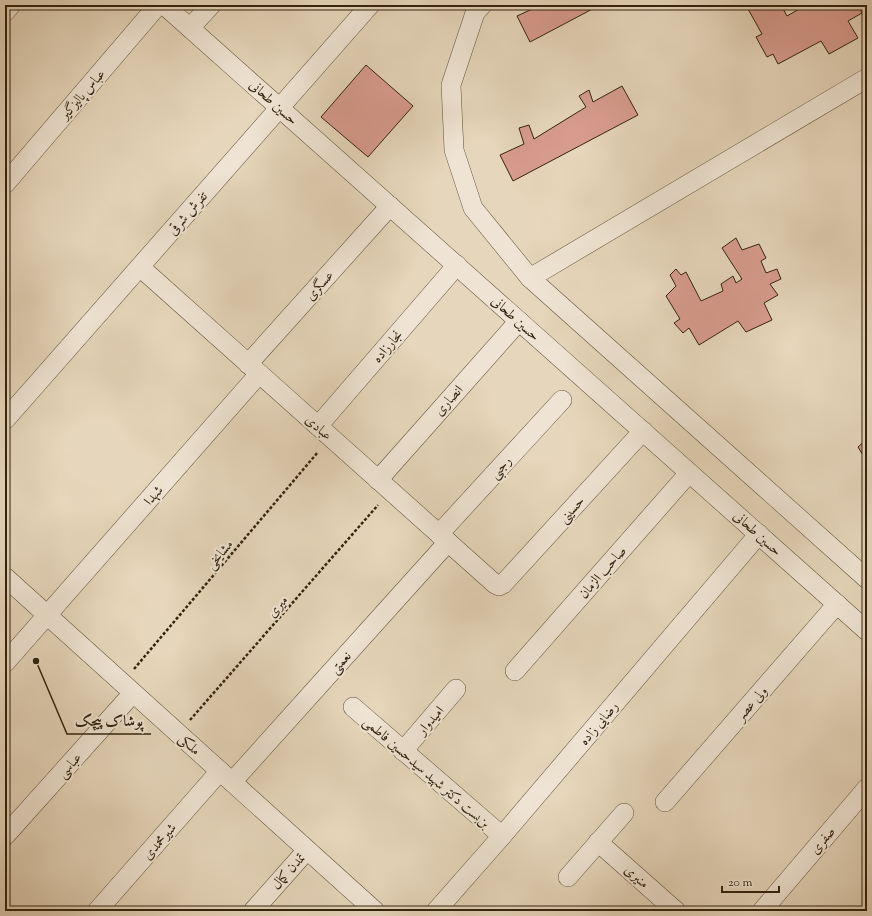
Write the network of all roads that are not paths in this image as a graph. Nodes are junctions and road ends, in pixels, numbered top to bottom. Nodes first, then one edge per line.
1 (11, 5) edge
2 (158, 5) edge
3 (164, 5) edge
4 (211, 5) edge
5 (482, 5) edge
6 (362, 8) edge
7 (5, 12) edge
8 (190, 28) junction
9 (867, 78) edge
10 (280, 108) junction
11 (5, 184) edge
12 (390, 206) junction
13 (457, 265) junction
14 (140, 267) junction
15 (530, 278) junction
16 (519, 321) junction
17 (254, 369) junction
18 (562, 400) dead end
19 (5, 420) edge
20 (643, 431) junction
21 (324, 432) junction
22 (689, 472) junction
23 (384, 485) junction
24 (759, 534) junction
25 (443, 538) junction
26 (5, 577) edge
27 (867, 579) edge
28 (499, 586) joint
29 (837, 604) junction
30 (47, 615) junction
31 (867, 631) edge
32 (5, 663) edge
33 (515, 671) dead end
34 (128, 688) junction
35 (456, 689) dead end
36 (353, 707) dead end
37 (403, 751) junction
38 (226, 777) junction
39 (867, 788) edge
40 (665, 802) dead end
41 (624, 813) dead end
42 (5, 836) edge
43 (502, 836) junction
44 (598, 842) junction
45 (307, 850) junction
46 (568, 876) dead end
47 (97, 911) edge
48 (253, 911) edge
49 (374, 911) edge
50 (436, 911) edge
51 (676, 911) edge
52 (762, 911) edge

1 - 7 street
2 - 11 street, عباس پالیزگیر
3 - 8 street, حسین طحانی
4 - 8 street
5 - 15 street
6 - 10 street, تفرش شرقی
8 - 10 street, حسین طحانی
9 - 15 street
10 - 12 street, حسین طحانی
10 - 14 street, تفرش شرقی
12 - 13 street, حسین طحانی
12 - 17 street, عسگری
13 - 16 street, حسین طحانی
13 - 21 street, نجارزاده
14 - 17 street, عبادی
14 - 19 street, تفرش شرقی
15 - 27 street
16 - 20 street, حسین طحانی
16 - 23 street, انصاری
17 - 21 street, عبادی
17 - 30 street, شهدا
18 - 25 street, رجبی
20 - 22 street, حسین طحانی
20 - 28 street, حسینی
21 - 23 street, عبادی
22 - 24 street, حسین طحانی
22 - 33 street, صاحب الزمان
23 - 25 street, عبادی
24 - 29 street, حسین طحانی
24 - 43 street, رضایی زاده
25 - 28 street, عبادی
25 - 38 street, نعمتی
26 - 30 street, ملکی
29 - 31 street, حسین طحانی
29 - 40 street, ولی عصر
30 - 32 street, شهدا
30 - 34 street, ملکی
34 - 38 street, ملکی
34 - 42 street, عباسی
35 - 37 street, امیدوار
36 - 37 street, بن‌بست دکتر شهید سیدحسین فاطمی
37 - 43 street, بن‌بست دکتر شهید سیدحسین فاطمی
38 - 45 street, ملکی
38 - 47 street, شیرمحمدی
39 - 52 street, صفری
41 - 44 street
43 - 50 street, رضایی زاده
44 - 46 street
44 - 51 street, منیری
45 - 48 street, تمدن کمال
45 - 49 street, ملکی

